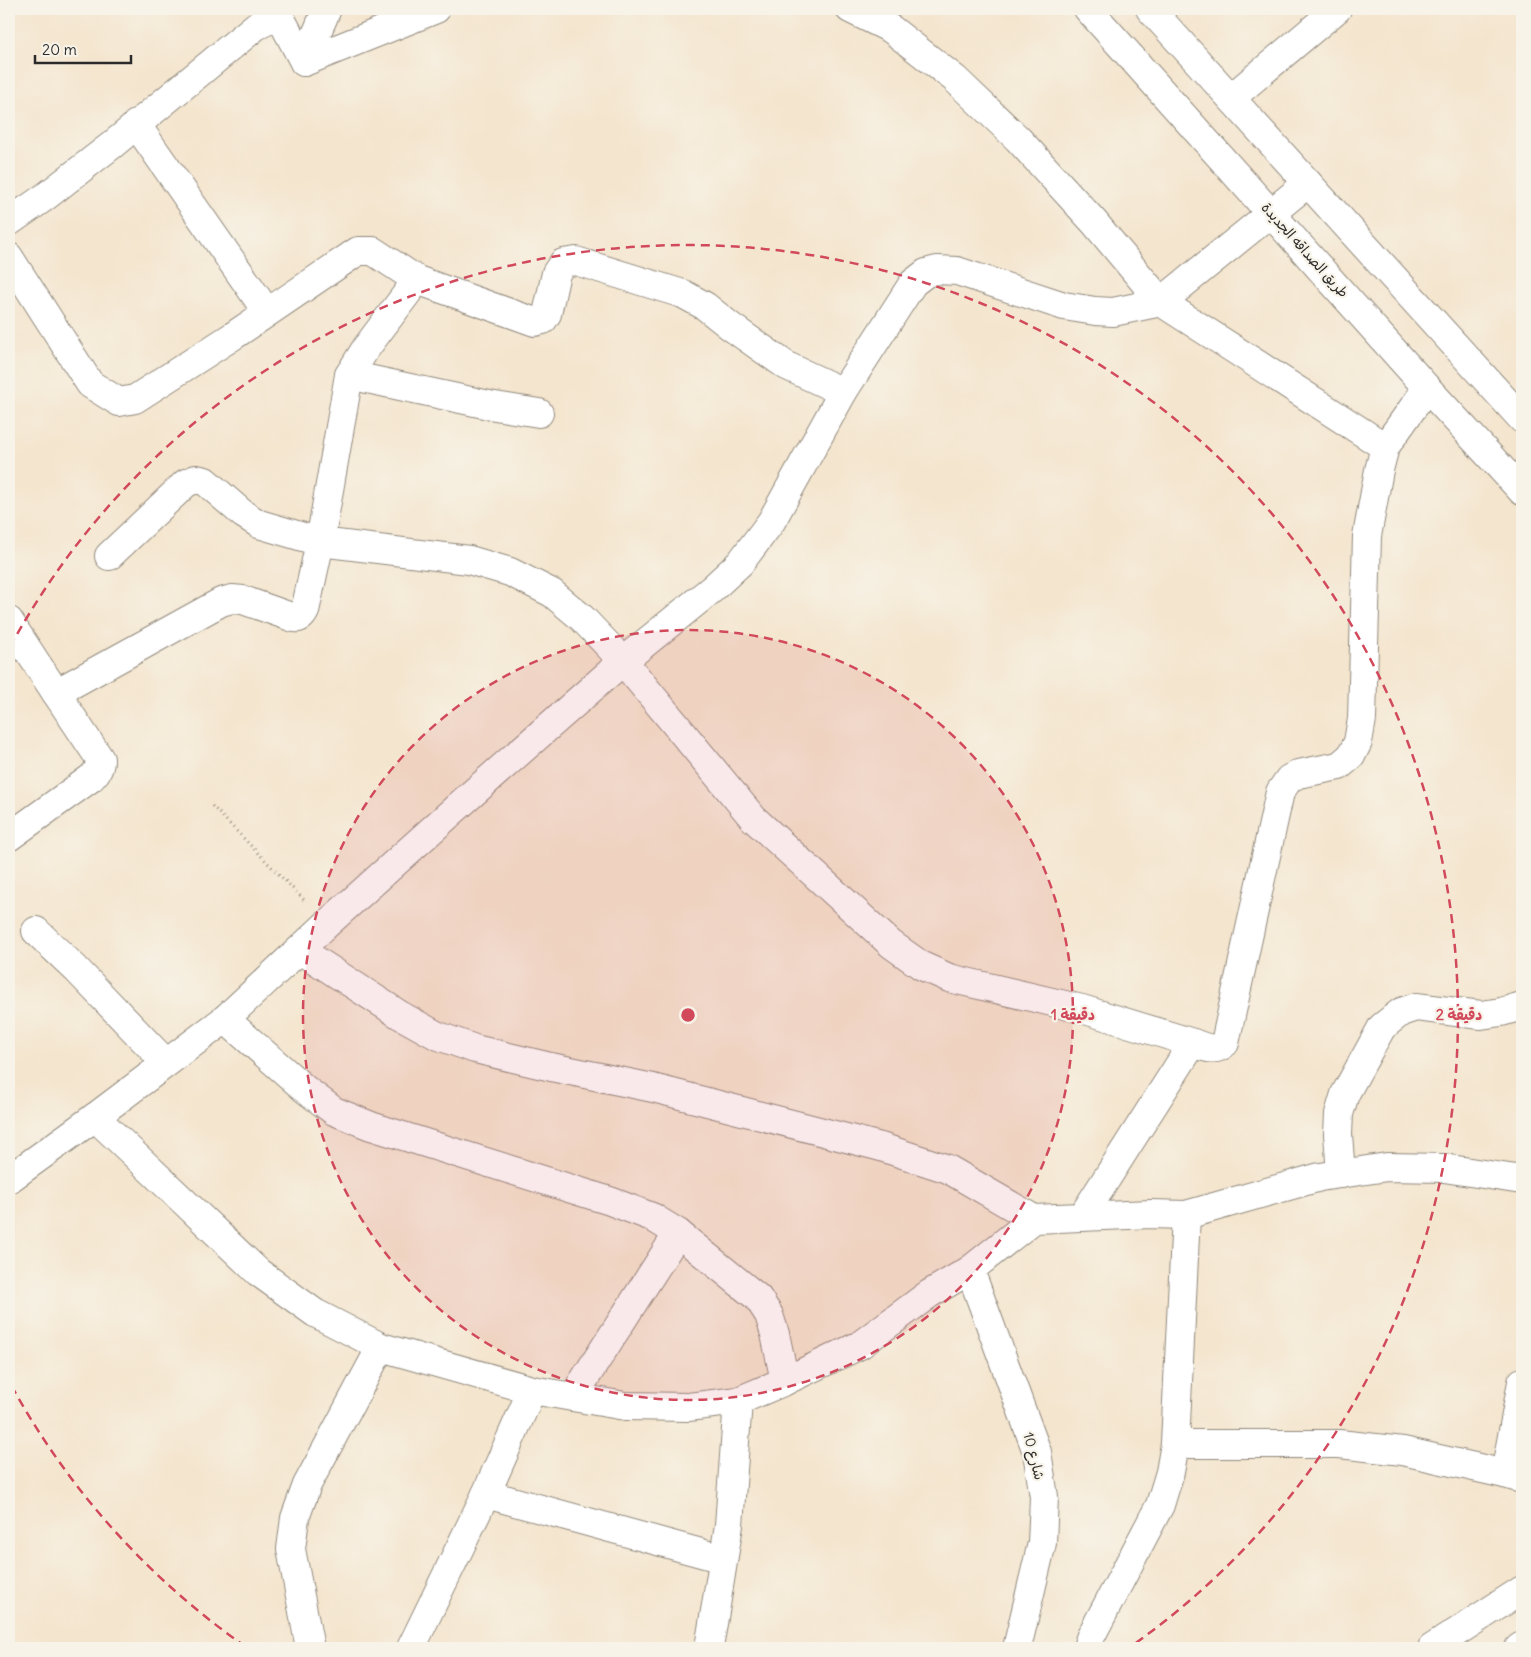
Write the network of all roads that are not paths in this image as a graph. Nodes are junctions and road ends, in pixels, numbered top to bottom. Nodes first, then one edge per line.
1 (327, 9) edge
2 (436, 9) edge
3 (850, 9) edge
4 (1088, 9) edge
5 (1150, 9) edge
6 (1337, 9) edge
7 (275, 12) edge
8 (304, 62) junction
9 (1231, 98) junction
10 (136, 124) junction
11 (1308, 183) junction
12 (1272, 213) junction
13 (9, 222) edge
14 (9, 257) edge
15 (418, 280) junction
16 (1161, 302) junction
17 (267, 312) junction
18 (349, 375) junction
19 (1427, 388) junction
20 (843, 392) junction
21 (539, 414) dead end
22 (1522, 419) edge
23 (1385, 447) junction
24 (1522, 491) edge
25 (320, 542) junction
26 (109, 556) dead end
27 (9, 621) edge
28 (623, 661) junction
29 (56, 693) junction
30 (9, 837) edge
31 (36, 931) dead end
32 (300, 950) junction
33 (1522, 1006) edge
34 (225, 1019) junction
35 (1193, 1043) junction
36 (166, 1063) junction
37 (95, 1117) junction
38 (1341, 1174) junction
39 (9, 1179) edge
40 (1522, 1180) edge
41 (1186, 1214) junction
42 (1082, 1217) junction
43 (1034, 1219) junction
44 (678, 1233) junction
45 (970, 1270) junction
46 (381, 1347) junction
47 (786, 1381) junction
48 (1522, 1382) edge
49 (532, 1390) junction
50 (573, 1397) junction
51 (738, 1401) junction
52 (1175, 1444) junction
53 (1514, 1476) edge
54 (486, 1494) junction
55 (723, 1559) junction
56 (1522, 1590) edge
57 (1522, 1646) edge
58 (310, 1648) edge
59 (411, 1648) edge
60 (709, 1648) edge
61 (1017, 1648) edge
62 (1087, 1648) edge
63 (1432, 1648) edge
64 (1519, 1648) edge

1 - 8 street
2 - 8 street
3 - 16 street
4 - 12 street, طريق الصداقه الجديدة
5 - 9 street
6 - 9 street
7 - 8 street
7 - 10 street
9 - 11 street
10 - 13 street
10 - 17 street
11 - 12 street
11 - 22 street
12 - 16 street
12 - 19 street, طريق الصداقه الجديدة
14 - 17 street
15 - 17 street
15 - 18 street
15 - 20 street
16 - 20 street
16 - 23 street
18 - 21 street
18 - 25 street
19 - 23 street
19 - 24 street, طريق الصداقه الجديدة
20 - 28 street
23 - 35 street
25 - 26 street
25 - 28 street
25 - 29 street
27 - 29 street
28 - 32 street
28 - 35 street
29 - 30 street
31 - 36 street
32 - 34 street
32 - 43 street
33 - 38 street
34 - 36 street
34 - 44 street
35 - 42 street
36 - 37 street
37 - 39 street
37 - 46 street
38 - 40 street
38 - 41 street
41 - 42 street
41 - 52 street
42 - 43 street
43 - 45 street
44 - 47 street
44 - 50 street
45 - 47 street
45 - 61 street, شارع 10
46 - 49 street
46 - 58 street
47 - 51 street
48 - 53 street
49 - 50 street
49 - 54 street
50 - 51 street
51 - 55 street
52 - 53 street
52 - 62 street
54 - 55 street
54 - 59 street
55 - 60 street
56 - 63 street
57 - 64 street

